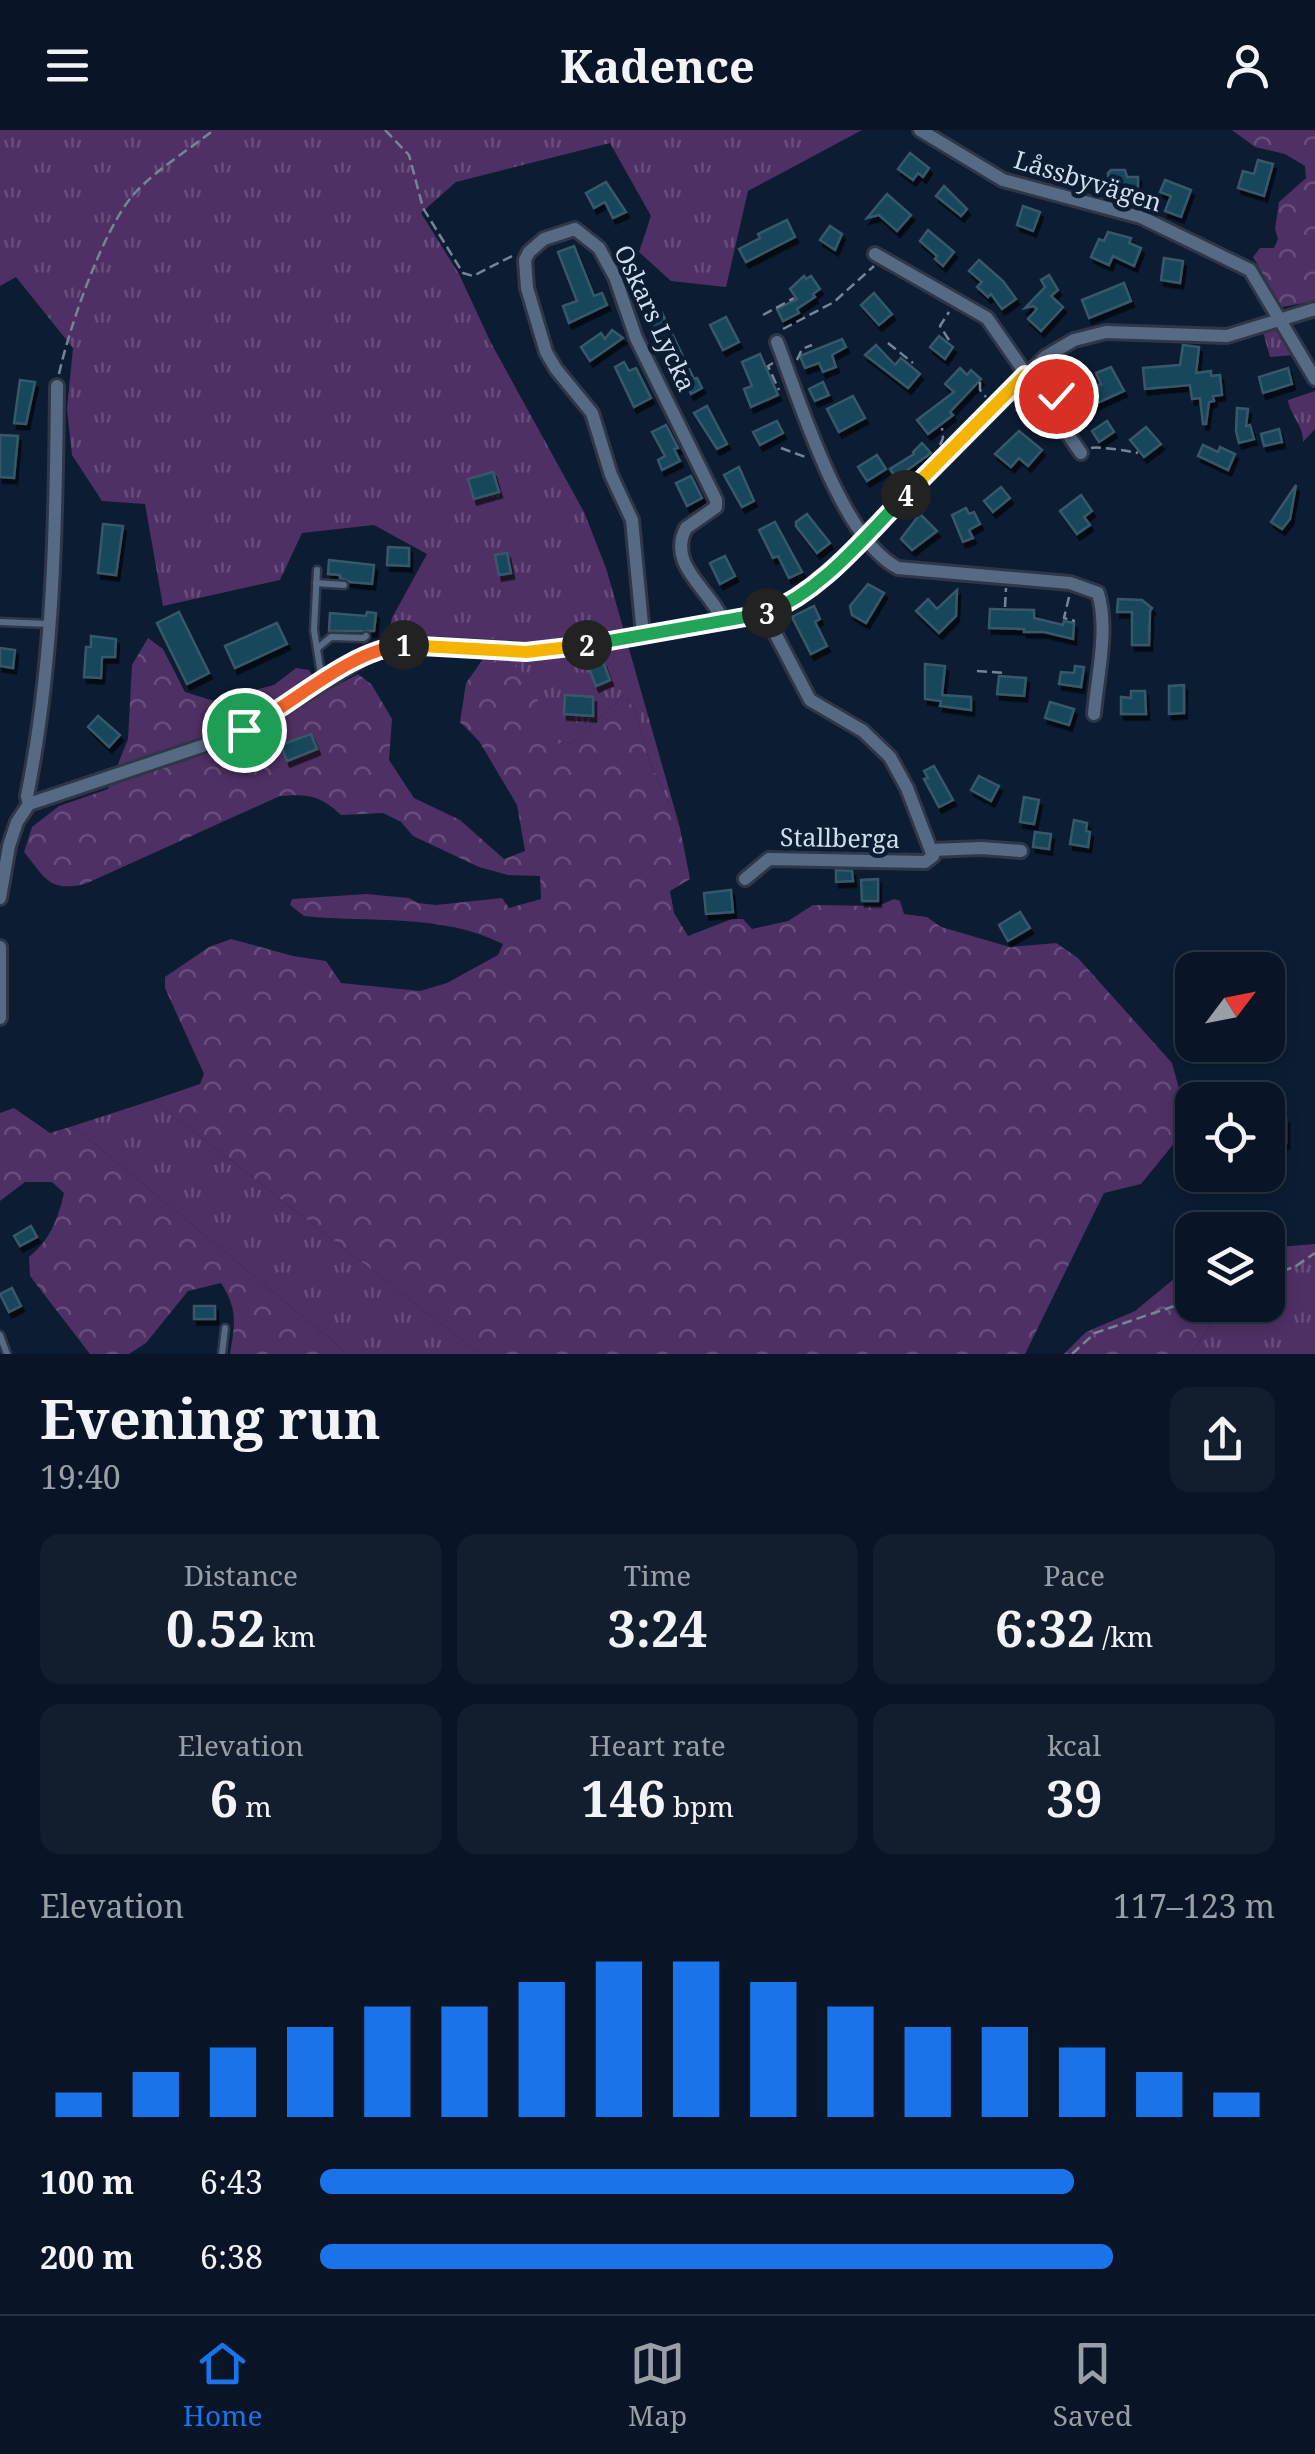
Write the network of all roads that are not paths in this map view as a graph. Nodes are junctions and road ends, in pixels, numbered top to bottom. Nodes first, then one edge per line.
1 (920, 130) edge
2 (878, 256) road end
3 (1315, 309) edge
4 (1278, 318) junction
5 (775, 338) road end
6 (1025, 375) junction
7 (1315, 379) edge
8 (56, 386) road end
9 (1081, 453) road end
10 (866, 537) junction
11 (317, 570) dead end
12 (316, 582) junction
13 (344, 585) dead end
14 (765, 614) junction
15 (0, 622) edge
16 (723, 622) junction
17 (48, 624) junction
18 (366, 636) dead end
19 (643, 636) junction
20 (319, 647) junction
21 (322, 682) junction
22 (1094, 714) dead end
23 (29, 804) junction
24 (933, 850) junction
25 (1021, 851) dead end
26 (745, 879) dead end
27 (0, 898) edge
28 (0, 946) edge
29 (0, 1018) edge
30 (225, 1328) dead end
31 (0, 1335) edge
32 (7, 1354) edge
33 (222, 1354) edge

1 - 4 street, Låssbyvägen
2 - 6 street
3 - 4 street
4 - 6 street
4 - 7 street, Låssbyvägen
5 - 10 street
6 - 9 street
6 - 10 street
8 - 17 street
10 - 14 street
10 - 22 street
11 - 12 lane
12 - 13 lane
12 - 20 lane
14 - 16 street
14 - 24 street, Stallberga
15 - 17 lane
16 - 19 street
16 - 19 street, Oskars Lycka
17 - 23 street
18 - 20 lane
19 - 21 street
20 - 21 lane
21 - 23 street
23 - 27 street
24 - 25 street
24 - 26 street, Stallberga
28 - 29 street
30 - 33 lane
31 - 32 lane

